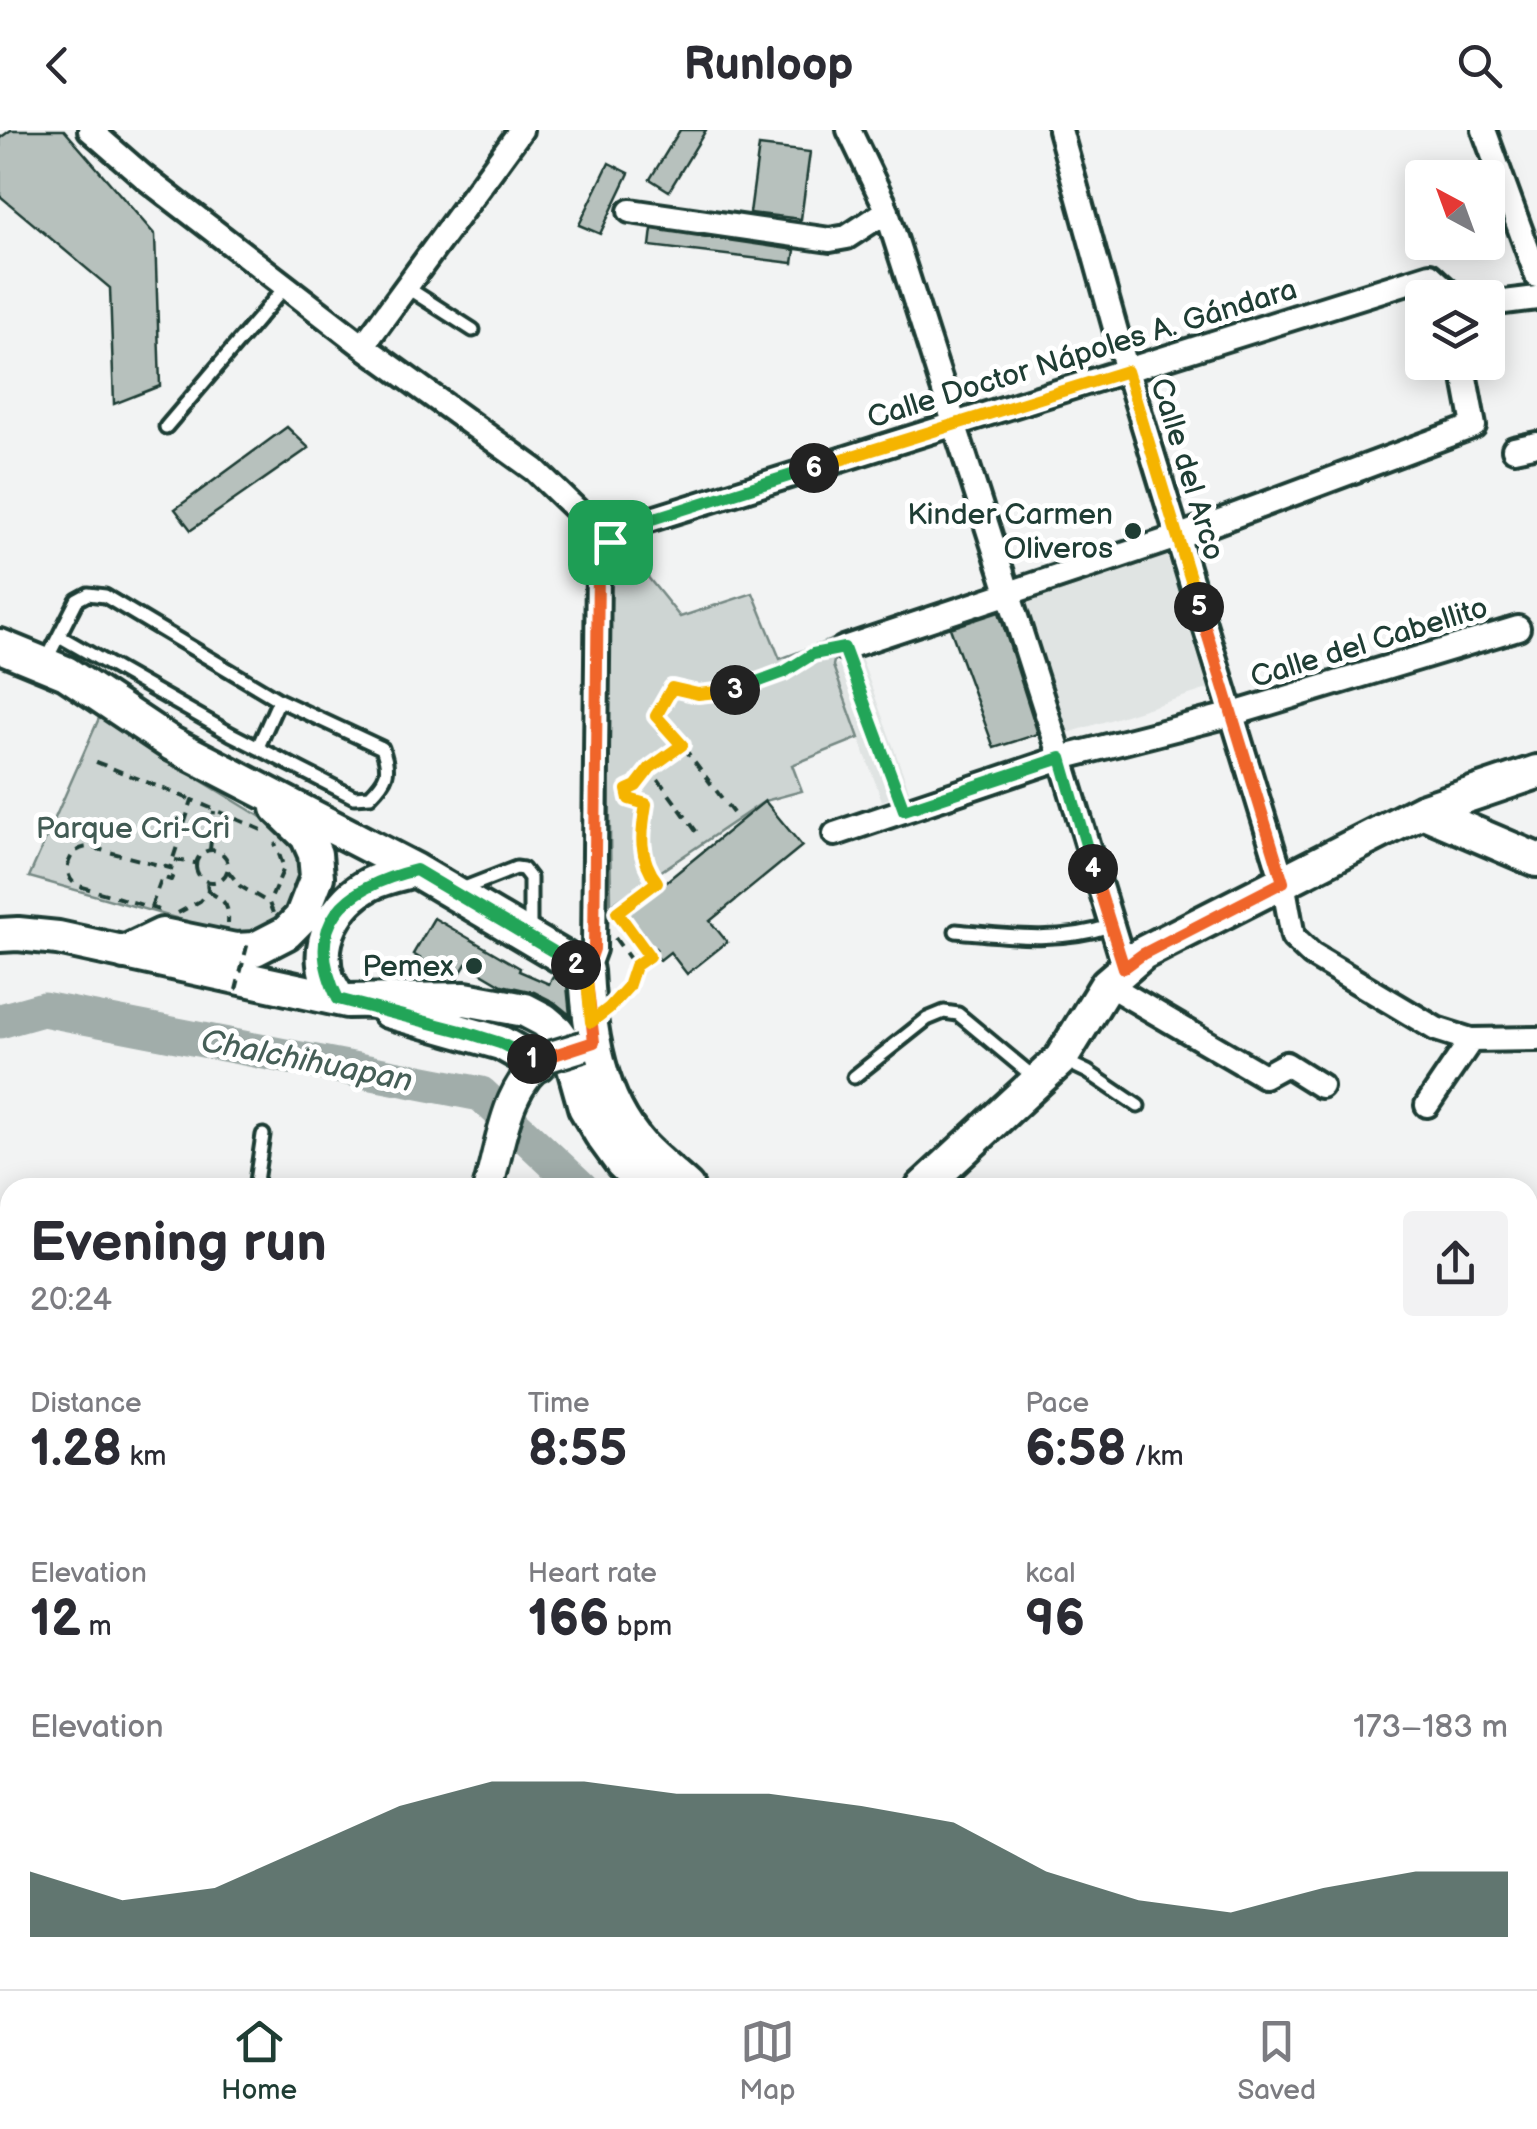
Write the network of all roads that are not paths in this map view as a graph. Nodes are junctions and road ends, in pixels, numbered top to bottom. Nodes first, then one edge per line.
1 (90, 130) edge
2 (520, 130) edge
3 (849, 130) edge
4 (1060, 130) edge
5 (1484, 130) edge
6 (630, 211) dead end
7 (887, 211) junction
8 (1537, 276) edge
9 (1405, 283) edge
10 (286, 286) junction
11 (406, 287) junction
12 (1537, 298) edge
13 (1505, 302) edge
14 (473, 330) dead end
15 (363, 346) junction
16 (1127, 371) junction
17 (1465, 380) edge
18 (955, 424) junction
19 (166, 427) dead end
20 (1177, 537) junction
21 (610, 542) junction
22 (1008, 594) junction
23 (1518, 628) dead end
24 (0, 646) edge
25 (844, 648) road end
26 (52, 650) junction
27 (279, 700) junction
28 (1232, 714) junction
29 (258, 747) junction
30 (1061, 758) junction
31 (1537, 772) edge
32 (257, 788) junction
33 (1422, 811) junction
34 (835, 834) dead end
35 (1537, 860) edge
36 (416, 870) junction
37 (1283, 882) junction
38 (454, 892) junction
39 (1110, 926) junction
40 (956, 931) dead end
41 (0, 935) edge
42 (530, 937) junction
43 (242, 943) junction
44 (124, 953) junction
45 (586, 972) junction
46 (1116, 976) junction
47 (289, 989) junction
48 (342, 1000) junction
49 (589, 1037) junction
50 (1537, 1039) edge
51 (1471, 1040) junction
52 (538, 1066) junction
53 (1049, 1070) junction
54 (854, 1077) dead end
55 (1321, 1086) dead end
56 (1427, 1105) dead end
57 (1138, 1106) dead end
58 (263, 1135) dead end
59 (257, 1178) edge
60 (491, 1178) edge
61 (638, 1178) edge
62 (676, 1178) edge
63 (933, 1178) edge

1 - 10 street
2 - 11 street
3 - 7 street
4 - 16 street, Calle del Arco
5 - 8 street
6 - 7 street
7 - 18 street
9 - 16 street, Calle Doctor Nápoles A. Gándara
10 - 15 street
10 - 19 lane
11 - 14 lane
11 - 15 street
12 - 13 street
15 - 21 street
16 - 18 street, Calle Doctor Nápoles A. Gándara
16 - 20 street, Calle del Arco
17 - 20 street
18 - 21 street, Calle Doctor Nápoles A. Gándara
18 - 22 street
20 - 22 street
20 - 28 street, Calle del Arco
21 - 45 street
22 - 25 street
22 - 30 street
23 - 28 street, Calle del Cabellito
24 - 26 main road
26 - 27 lane
26 - 29 lane
26 - 32 main road
27 - 29 lane
27 - 29 lane
28 - 30 street, Calle del Cabellito
28 - 37 street, Calle del Arco
30 - 34 street, Calle del Cabellito
30 - 39 street
31 - 33 main road
32 - 36 main road
32 - 43 main road
33 - 35 main road
33 - 37 main road
36 - 38 main road
36 - 48 main road
37 - 46 main road
37 - 51 street, Calle del Arco
38 - 42 main road
38 - 42 lane
39 - 40 lane
39 - 46 street
41 - 44 main road
42 - 45 main road
43 - 44 main road
43 - 47 main road
44 - 47 main road
45 - 49 main road
46 - 53 main road
46 - 55 street
47 - 48 main road
48 - 52 main road
48 - 61 main road
49 - 52 street, bridge
49 - 62 main road
50 - 51 street
51 - 56 street
52 - 60 street
53 - 54 lane
53 - 57 lane
53 - 63 main road
58 - 59 lane

